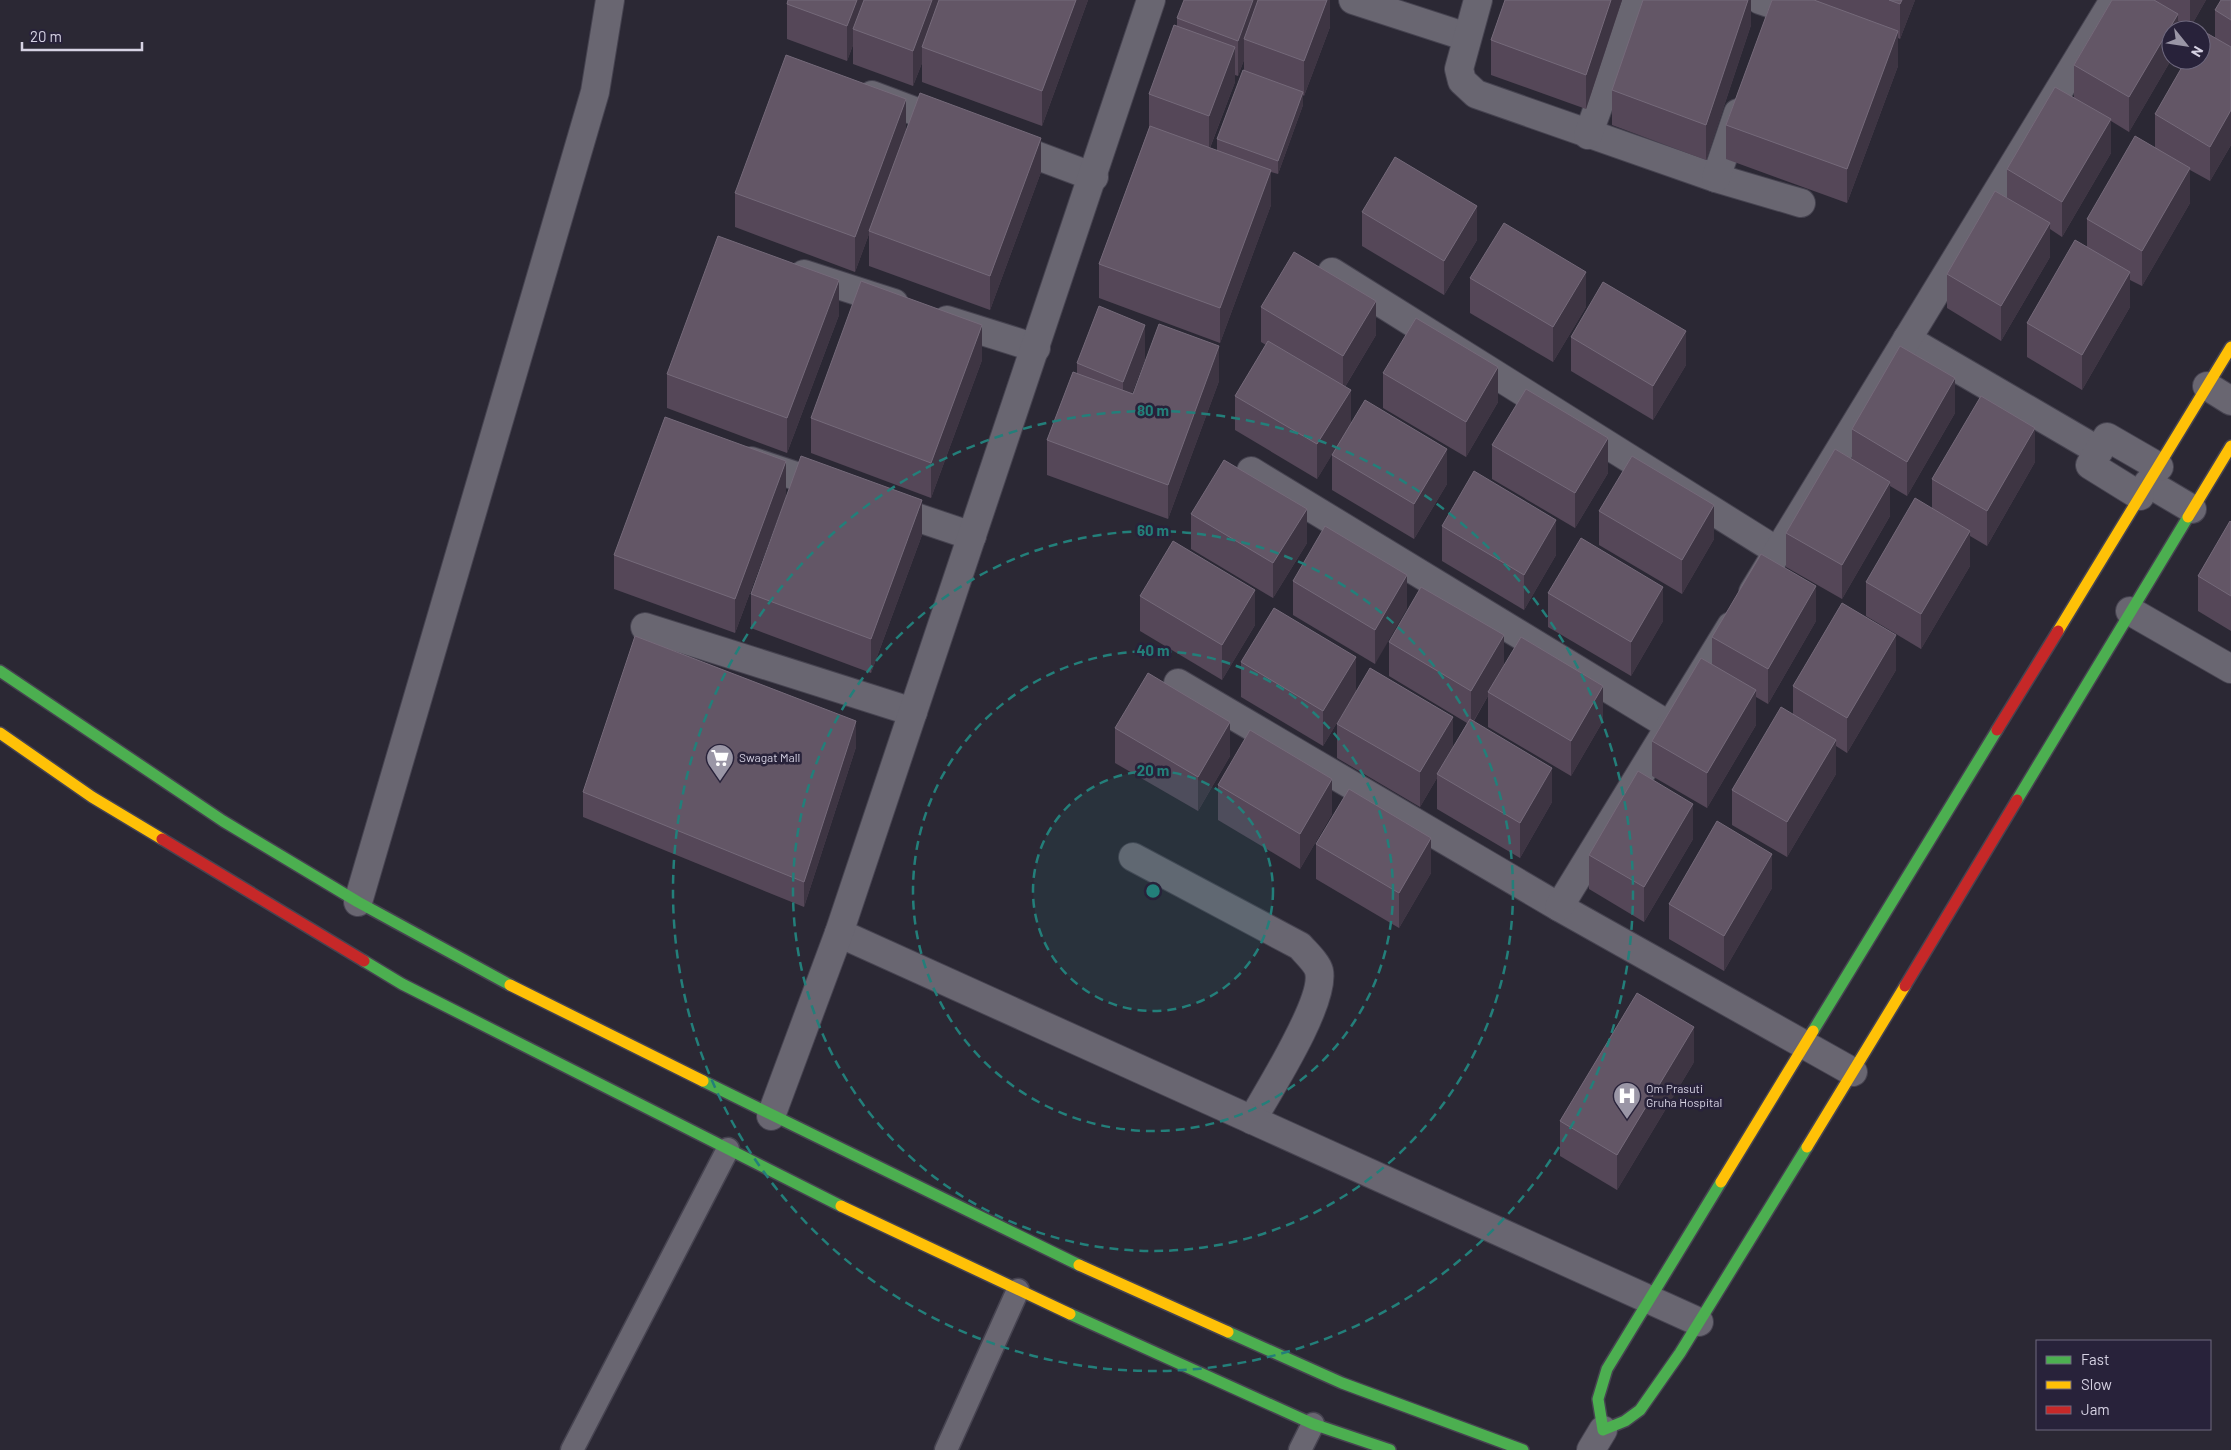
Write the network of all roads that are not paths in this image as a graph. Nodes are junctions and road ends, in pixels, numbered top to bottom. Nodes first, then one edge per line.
1 (610, 0) edge
2 (1151, 0) edge
3 (1353, 0) edge
4 (1478, 0) edge
5 (1637, 0) edge
6 (2114, 0) edge
7 (1770, 2) edge
8 (1830, 24) edge
9 (1765, 32) edge
10 (1467, 37) junction
11 (844, 85) edge
12 (1747, 87) edge
13 (1588, 135) junction
14 (1094, 177) junction
15 (1716, 178) junction
16 (1801, 203) dead end
17 (798, 272) edge
18 (1332, 272) edge
19 (1907, 339) junction
20 (2231, 346) edge
21 (1036, 348) junction
22 (2207, 386) junction
23 (2231, 401) edge
24 (2231, 446) edge
25 (743, 459) edge
26 (1251, 471) dead end
27 (2149, 482) junction
28 (2192, 509) junction
29 (972, 536) junction
30 (1777, 552) junction
31 (2130, 611) junction
32 (645, 627) dead end
33 (2231, 669) edge
34 (0, 671) edge
35 (1178, 683) dead end
36 (913, 712) junction
37 (1670, 726) junction
38 (0, 733) edge
39 (1133, 857) dead end
40 (358, 902) junction
41 (1559, 907) junction
42 (839, 933) junction
43 (1805, 1044) junction
44 (1853, 1072) junction
45 (771, 1116) junction
46 (1252, 1120) junction
47 (728, 1149) junction
48 (1018, 1290) junction
49 (1648, 1300) junction
50 (1699, 1322) junction
51 (1313, 1424) junction
52 (1597, 1440) edge
53 (572, 1450) edge
54 (946, 1450) edge
55 (1300, 1450) edge
56 (1390, 1450) edge
57 (1523, 1450) edge

1 - 40 street
2 - 14 street
3 - 10 street
4 - 10 street
5 - 13 street
6 - 19 street
7 - 8 street
7 - 9 street
10 - 13 street
11 - 14 street
12 - 15 street
13 - 15 street
14 - 21 street
15 - 16 street
17 - 21 street
18 - 30 street
19 - 27 street
19 - 30 street
20 - 22 main road
21 - 29 street
22 - 23 street
22 - 27 main road
24 - 28 main road
25 - 29 street
26 - 37 street
27 - 28 street
27 - 43 main road
28 - 31 main road
29 - 36 street
30 - 37 street
31 - 33 street
31 - 44 main road
32 - 36 street
34 - 40 main road
35 - 41 street
36 - 42 street
37 - 41 street
38 - 47 main road
39 - 46 street
40 - 45 main road
41 - 43 street
42 - 45 street
42 - 46 street
43 - 44 street
43 - 49 main road
44 - 50 main road
45 - 57 main road
46 - 49 street
47 - 48 main road
47 - 53 lane
48 - 51 main road
48 - 54 lane
49 - 50 street
49 - 52 main road
50 - 52 main road
51 - 55 lane
51 - 56 main road

